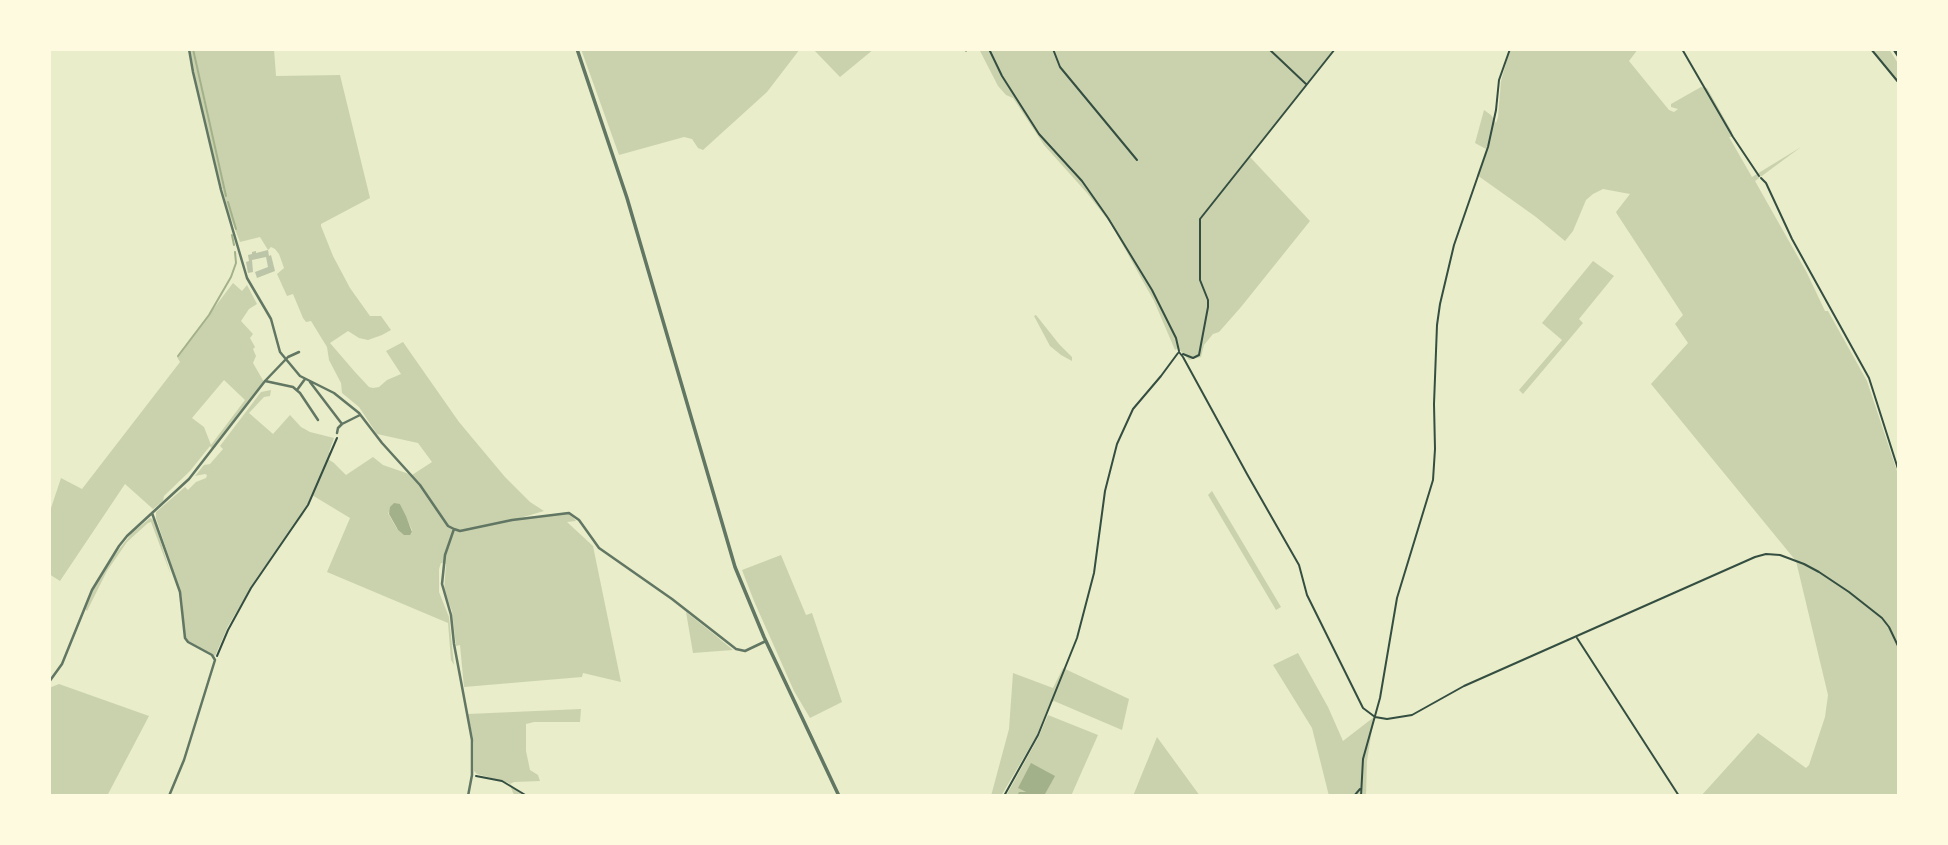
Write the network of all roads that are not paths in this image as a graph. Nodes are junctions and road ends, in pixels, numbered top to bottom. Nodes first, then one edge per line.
1 (189, 49) edge
2 (577, 49) edge
3 (1895, 49) edge
4 (1899, 55) edge
5 (299, 352) dead end
6 (286, 359) junction
7 (307, 379) junction
8 (265, 381) junction
9 (297, 390) junction
10 (360, 415) junction
11 (318, 419) dead end
12 (342, 424) junction
13 (337, 433) road end
14 (152, 513) junction
15 (454, 529) junction
16 (766, 641) junction
17 (49, 682) edge
18 (169, 796) edge
19 (468, 796) edge
20 (839, 796) edge

1 - 6 street
2 - 16 street
3 - 4 highway
5 - 6 street
6 - 7 street
6 - 8 street
7 - 9 street
7 - 10 street
7 - 12 street
8 - 9 street
8 - 14 street
9 - 11 street
10 - 12 street
10 - 15 street
12 - 13 street
14 - 17 street
14 - 18 street
15 - 16 street
15 - 19 street
16 - 20 street

